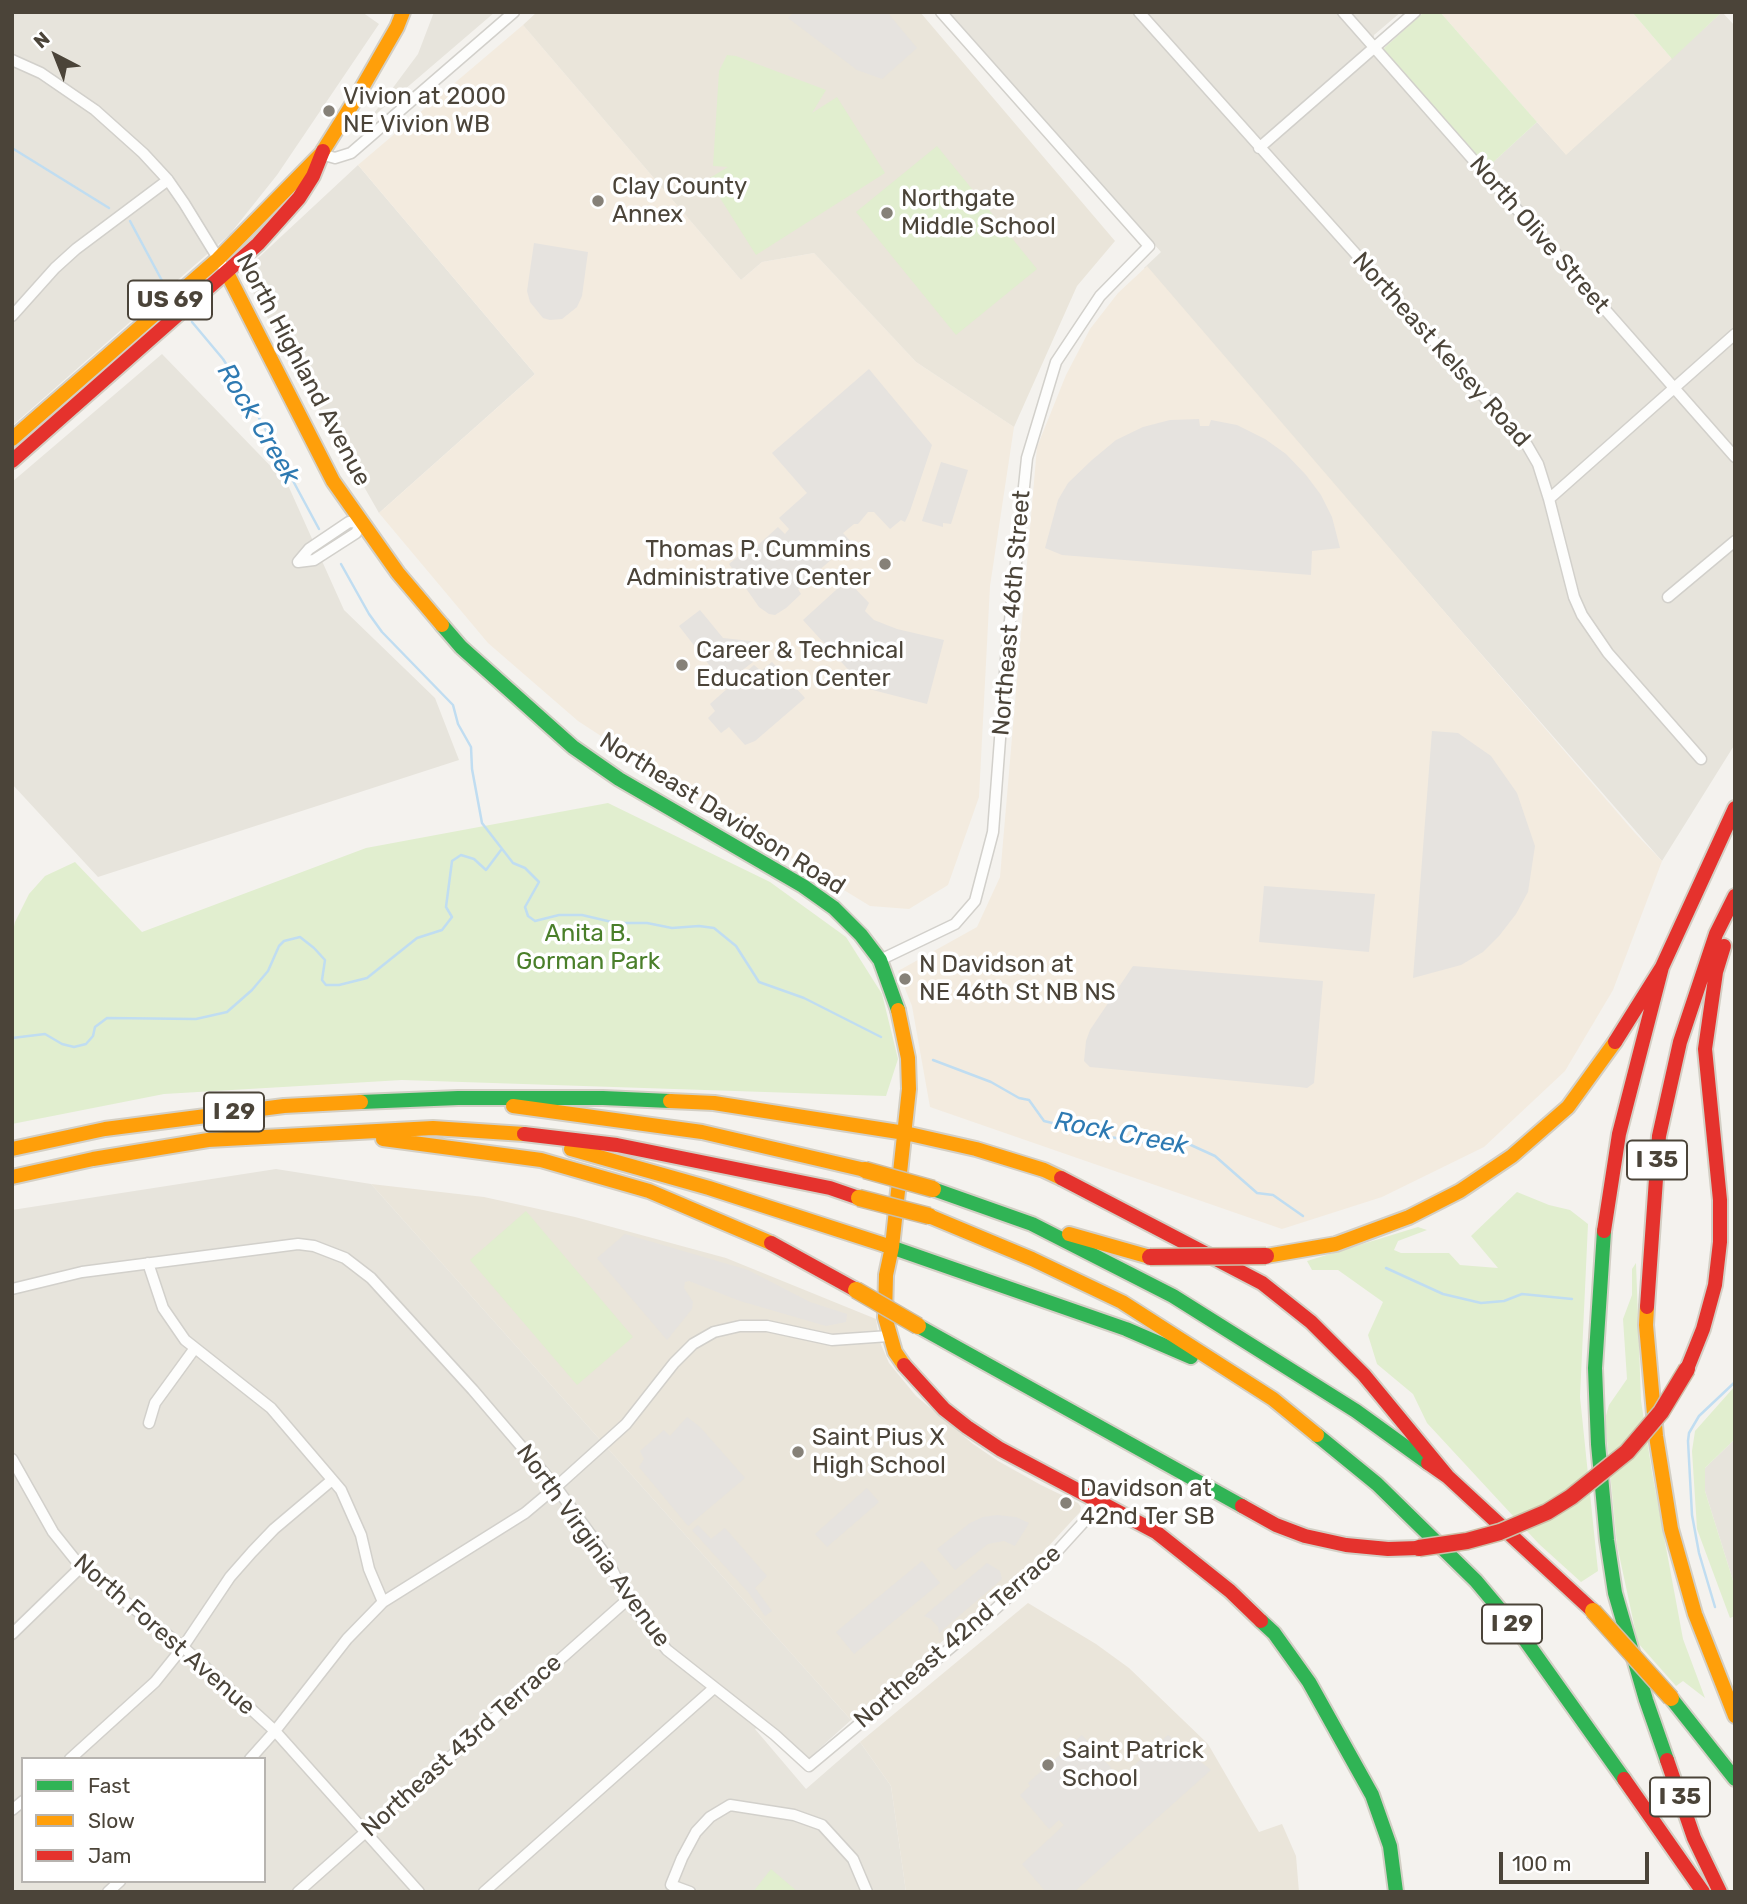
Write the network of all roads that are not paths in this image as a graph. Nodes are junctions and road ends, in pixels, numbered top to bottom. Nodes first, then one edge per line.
1 (403, 12) edge
2 (513, 12) edge
3 (941, 12) edge
4 (1139, 12) edge
5 (1343, 12) edge
6 (1415, 12) edge
7 (1375, 48) junction
8 (12, 60) edge
9 (1259, 148) junction
10 (321, 154) junction
11 (168, 180) junction
12 (223, 266) junction
13 (12, 316) edge
14 (1735, 334) edge
15 (1673, 388) junction
16 (12, 439) edge
17 (1735, 457) edge
18 (12, 461) edge
19 (1549, 499) junction
20 (361, 523) junction
21 (1735, 541) edge
22 (1668, 597) dead end
23 (540, 720) joint
24 (1701, 759) dead end
25 (1735, 808) edge
26 (1735, 895) edge
27 (1735, 906) edge
28 (880, 960) junction
29 (1662, 967) junction
30 (458, 1098) junction
31 (341, 1133) junction
32 (905, 1133) junction
33 (535, 1135) junction
34 (12, 1149) edge
35 (12, 1177) edge
36 (1032, 1224) junction
37 (892, 1248) junction
38 (148, 1263) junction
39 (12, 1289) edge
40 (889, 1336) junction
41 (195, 1348) junction
42 (1273, 1399) junction
43 (149, 1423) dead end
44 (12, 1459) edge
45 (1448, 1477) junction
46 (332, 1480) junction
47 (556, 1488) junction
48 (1101, 1503) junction
49 (81, 1567) junction
50 (627, 1600) junction
51 (383, 1602) junction
52 (12, 1634) edge
53 (183, 1647) junction
54 (714, 1688) junction
55 (1735, 1716) edge
56 (275, 1731) junction
57 (72, 1757) edge
58 (252, 1757) edge
59 (809, 1766) joint
60 (1735, 1779) edge
61 (366, 1831) junction
62 (298, 1892) edge
63 (419, 1892) edge
64 (484, 1892) edge
65 (690, 1892) edge
66 (867, 1892) edge
67 (1396, 1892) edge
68 (1703, 1892) edge
69 (1720, 1892) edge

1 - 10 main road, US 69
2 - 10 street
3 - 28 street, Northeast 46th Street
4 - 9 street, Northeast Kelsey Road
5 - 7 street, North Olive Street
6 - 7 street
7 - 9 street
7 - 15 street, North Olive Street
8 - 11 street, North Highland Avenue
9 - 19 street, Northeast Kelsey Road
10 - 12 main road, US 69
11 - 12 street, North Highland Avenue
11 - 13 street
12 - 16 main road, US 69
12 - 18 main road, US 69
12 - 20 main road, North Highland Avenue
14 - 15 street
15 - 17 street, North Olive Street
15 - 19 street
19 - 24 street, Northeast Kelsey Road
20 - 20 street
20 - 23 main road, North Highland Avenue
21 - 22 street
23 - 28 main road, Northeast Davidson Road
25 - 29 main road, I 35
26 - 55 main road, I 35
27 - 31 main road, bridge
28 - 32 main road, Northeast Davidson Road
29 - 36 main road, bridge
29 - 69 main road, I 35
30 - 32 main road
30 - 34 main road, I 29
30 - 36 main road, I 29, bridge
31 - 33 main road, I 29
31 - 35 main road, I 29
32 - 37 main road, Northeast Davidson Road
32 - 45 main road
33 - 37 main road
33 - 42 main road, I 29, bridge
36 - 45 main road, I 29
37 - 40 main road, Northeast Davidson Road
37 - 42 main road
38 - 39 street, North Virginia Avenue
38 - 41 street
38 - 47 street, North Virginia Avenue
40 - 47 street
40 - 48 main road, Northeast Davidson Road
41 - 43 street
41 - 46 street
42 - 68 main road, I 29
44 - 49 street, North Forest Avenue
45 - 60 main road, I 29, bridge
46 - 51 street
46 - 53 street
47 - 50 street, North Virginia Avenue
47 - 51 street
48 - 59 street, Northeast 42nd Terrace
48 - 67 main road, Northeast Davidson Road
49 - 52 street
49 - 53 street, North Forest Avenue
50 - 54 street, North Virginia Avenue
50 - 61 street, Northeast 43rd Terrace
51 - 56 street
53 - 56 street, North Forest Avenue
53 - 57 street
54 - 59 street, North Virginia Avenue
54 - 64 street
56 - 58 street
56 - 61 street, North Forest Avenue
61 - 62 street, Northeast 43rd Terrace
61 - 63 street, North Forest Avenue
65 - 66 street

